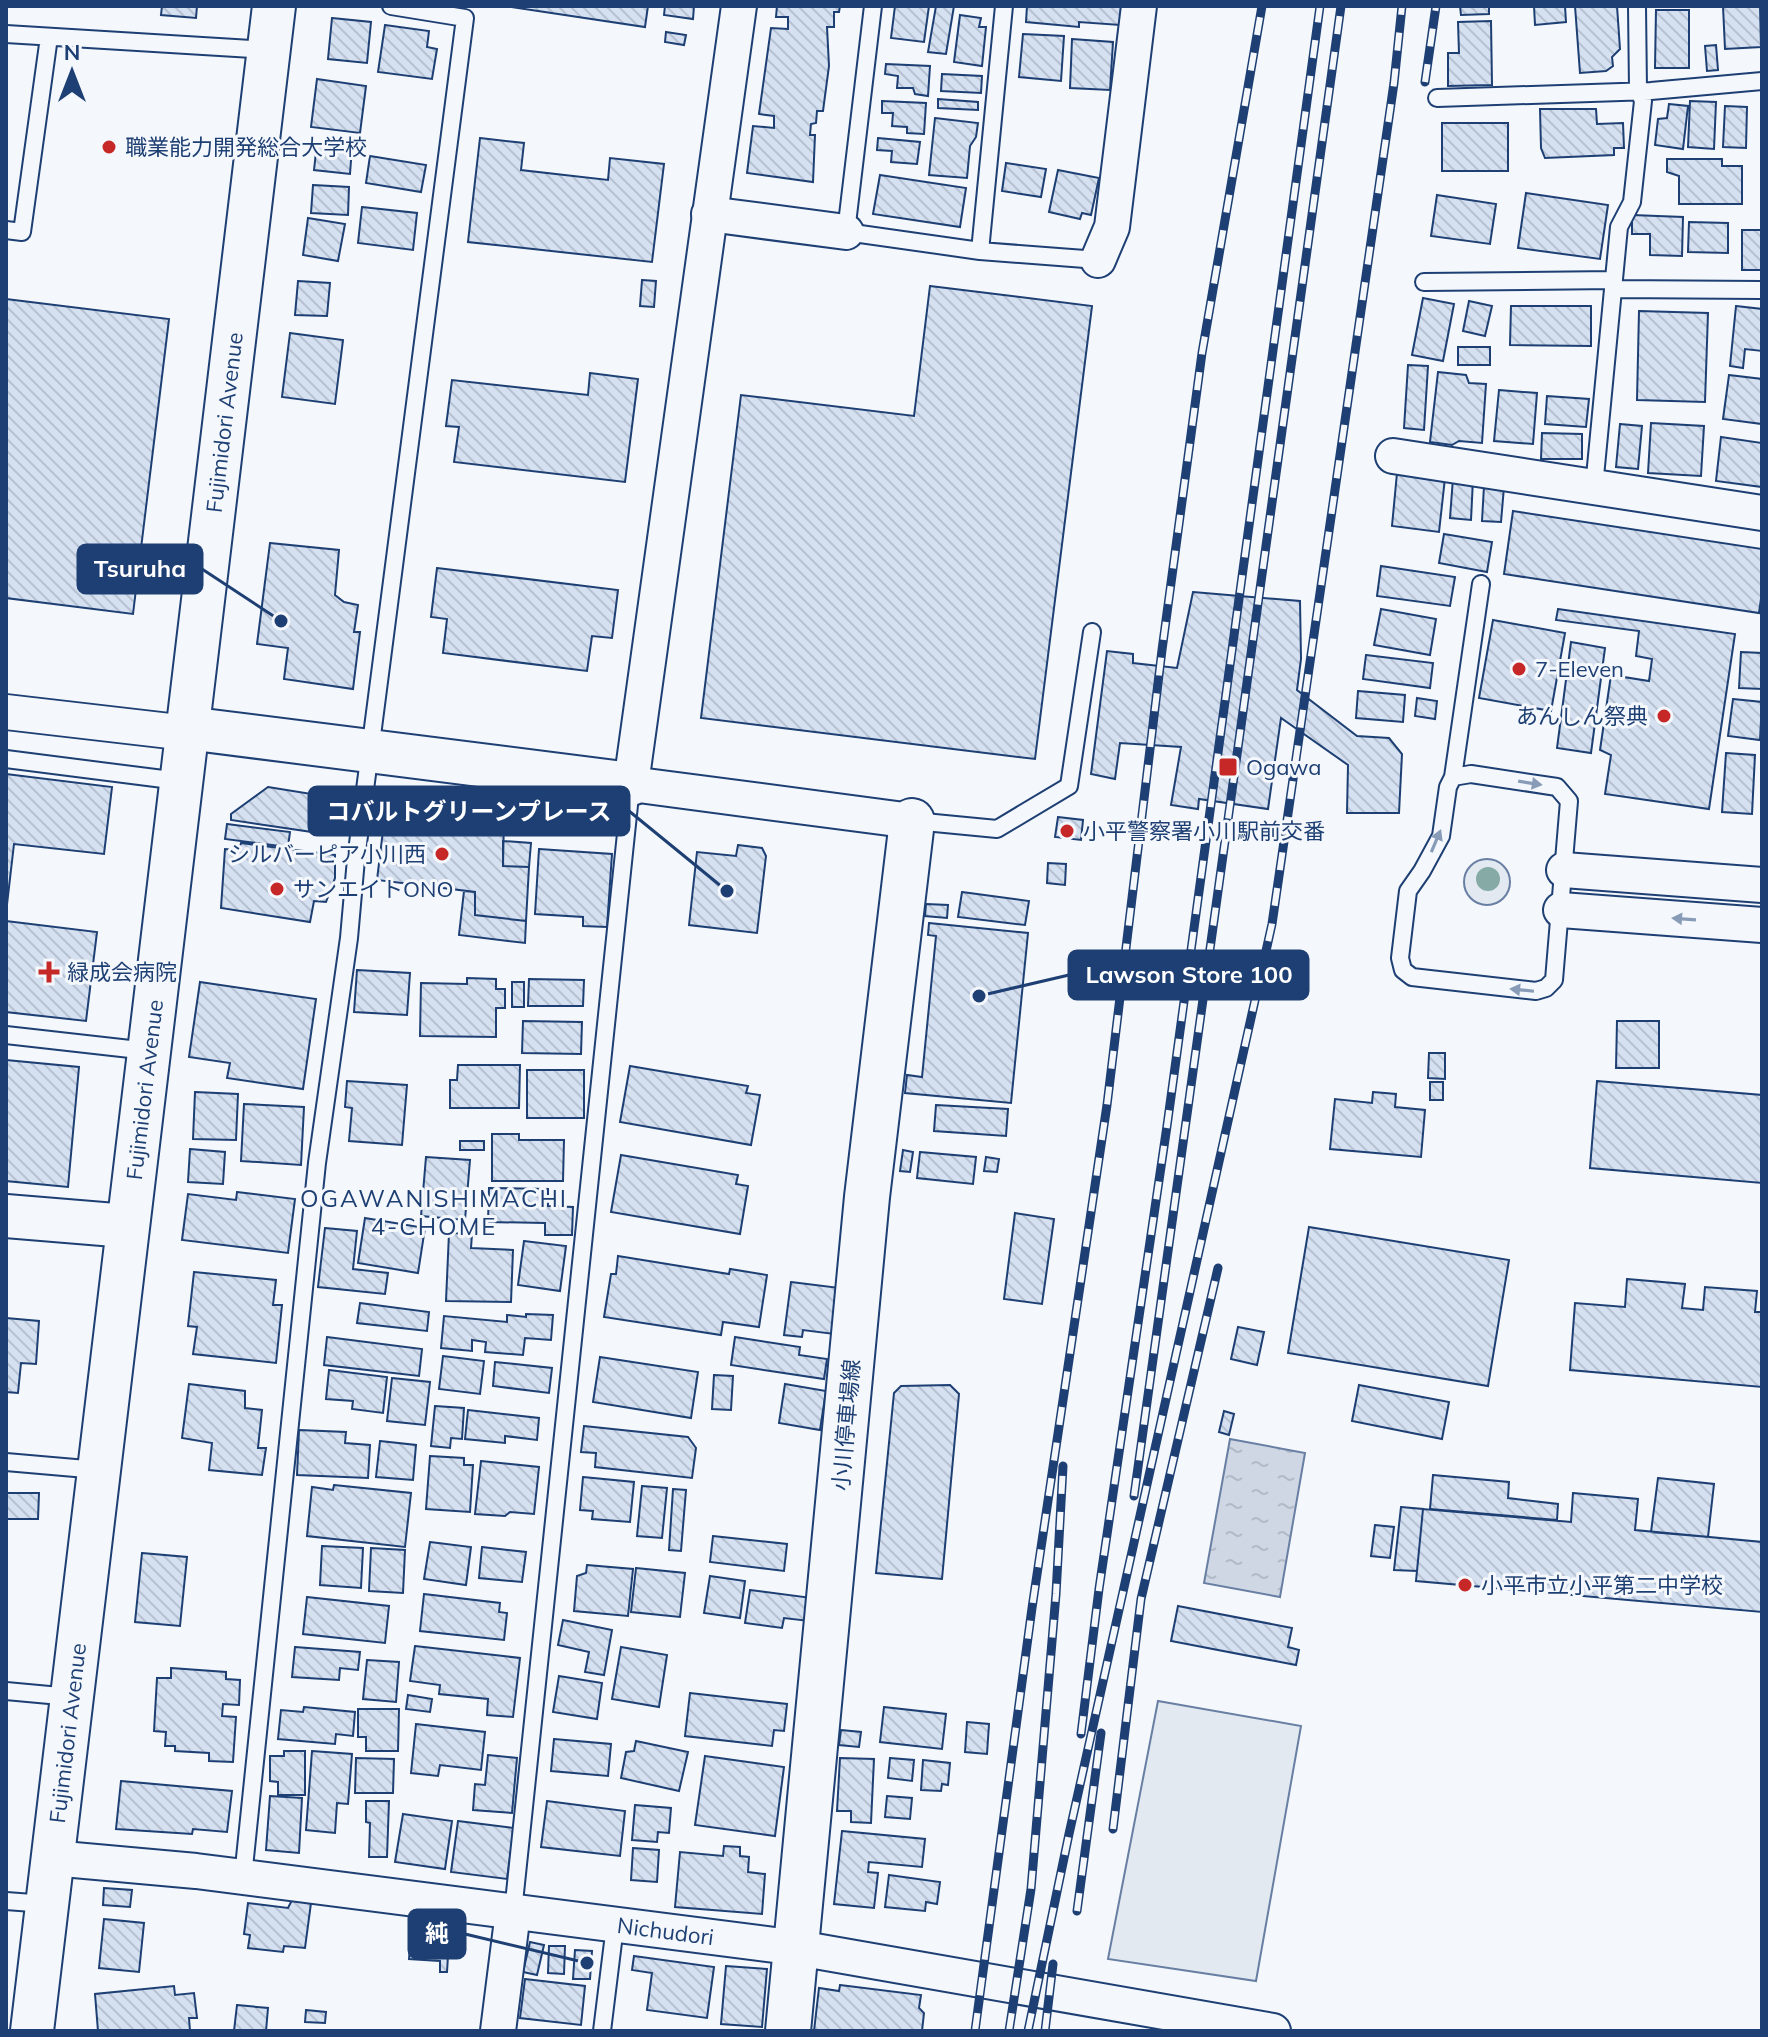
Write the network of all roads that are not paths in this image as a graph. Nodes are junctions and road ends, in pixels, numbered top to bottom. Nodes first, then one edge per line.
1 (274, 6) edge
2 (391, 6) edge
3 (739, 6) edge
4 (873, 6) edge
5 (1004, 6) edge
6 (1139, 6) edge
7 (1637, 6) edge
8 (6, 34) edge
9 (49, 37) junction
10 (267, 50) junction
11 (1762, 81) edge
12 (1638, 89) junction
13 (1437, 98) dead end
14 (709, 214) junction
15 (6, 230) edge
16 (846, 232) junction
17 (980, 251) junction
18 (1098, 260) joint
19 (1424, 282) dead end
20 (1613, 284) junction
21 (1762, 290) edge
22 (1393, 456) dead end
23 (1594, 487) junction
24 (1762, 513) edge
25 (1481, 584) dead end
26 (1092, 632) dead end
27 (6, 712) edge
28 (187, 731) junction
29 (371, 751) junction
30 (6, 759) edge
31 (1453, 777) junction
32 (181, 781) junction
33 (631, 784) junction
34 (912, 821) junction
35 (1564, 870) junction
36 (1761, 882) edge
37 (1561, 910) junction
38 (1758, 925) edge
39 (6, 1035) edge
40 (150, 1051) junction
41 (6, 1216) edge
42 (127, 1226) junction
43 (6, 1462) edge
44 (98, 1470) junction
45 (6, 1691) edge
46 (71, 1697) junction
47 (52, 1858) junction
48 (243, 1877) junction
49 (26, 1902) edge
50 (513, 1912) junction
51 (615, 1926) junction
52 (798, 1948) junction
53 (32, 2031) edge
54 (498, 2031) edge
55 (602, 2031) edge
56 (788, 2031) edge
57 (1273, 2031) edge

1 - 10 street, Fujimidori Avenue
2 - 29 lane
3 - 14 street
4 - 16 lane
5 - 17 lane
6 - 18 street
7 - 12 lane
8 - 9 lane
9 - 10 lane
9 - 15 lane
10 - 28 street, Fujimidori Avenue
11 - 12 lane
12 - 13 lane
12 - 20 lane
14 - 16 street
14 - 33 street
16 - 17 lane
17 - 18 lane
19 - 20 lane
20 - 21 lane
20 - 23 lane
22 - 23 street
23 - 24 street
25 - 31 lane
26 - 34 lane
27 - 28 street
28 - 29 street
28 - 32 street, Fujimidori Avenue
29 - 33 street
29 - 48 lane
30 - 32 lane
31 -> 35 lane
37 -> 31 lane
32 - 40 street, Fujimidori Avenue
33 - 34 street
33 - 50 lane
34 - 52 main road, 小川停車場線
35 - 36 street
35 - 37 lane
36 - 38 street
38 -> 37 street
39 - 40 lane
40 - 42 street, Fujimidori Avenue
41 - 42 street
42 - 44 street, Fujimidori Avenue
43 - 44 lane
44 - 46 street, Fujimidori Avenue
45 - 46 lane
46 - 47 street, Fujimidori Avenue
47 - 48 street, Nichudori
47 - 49 street, Fujimidori Avenue
48 - 50 street, Nichudori
49 - 53 street, Fujimidori Avenue
50 - 51 street, Nichudori
50 - 54 street
51 - 52 street, Nichudori
51 - 55 lane
52 - 56 main road, 小川停車場線
52 - 57 street, Nichudori

